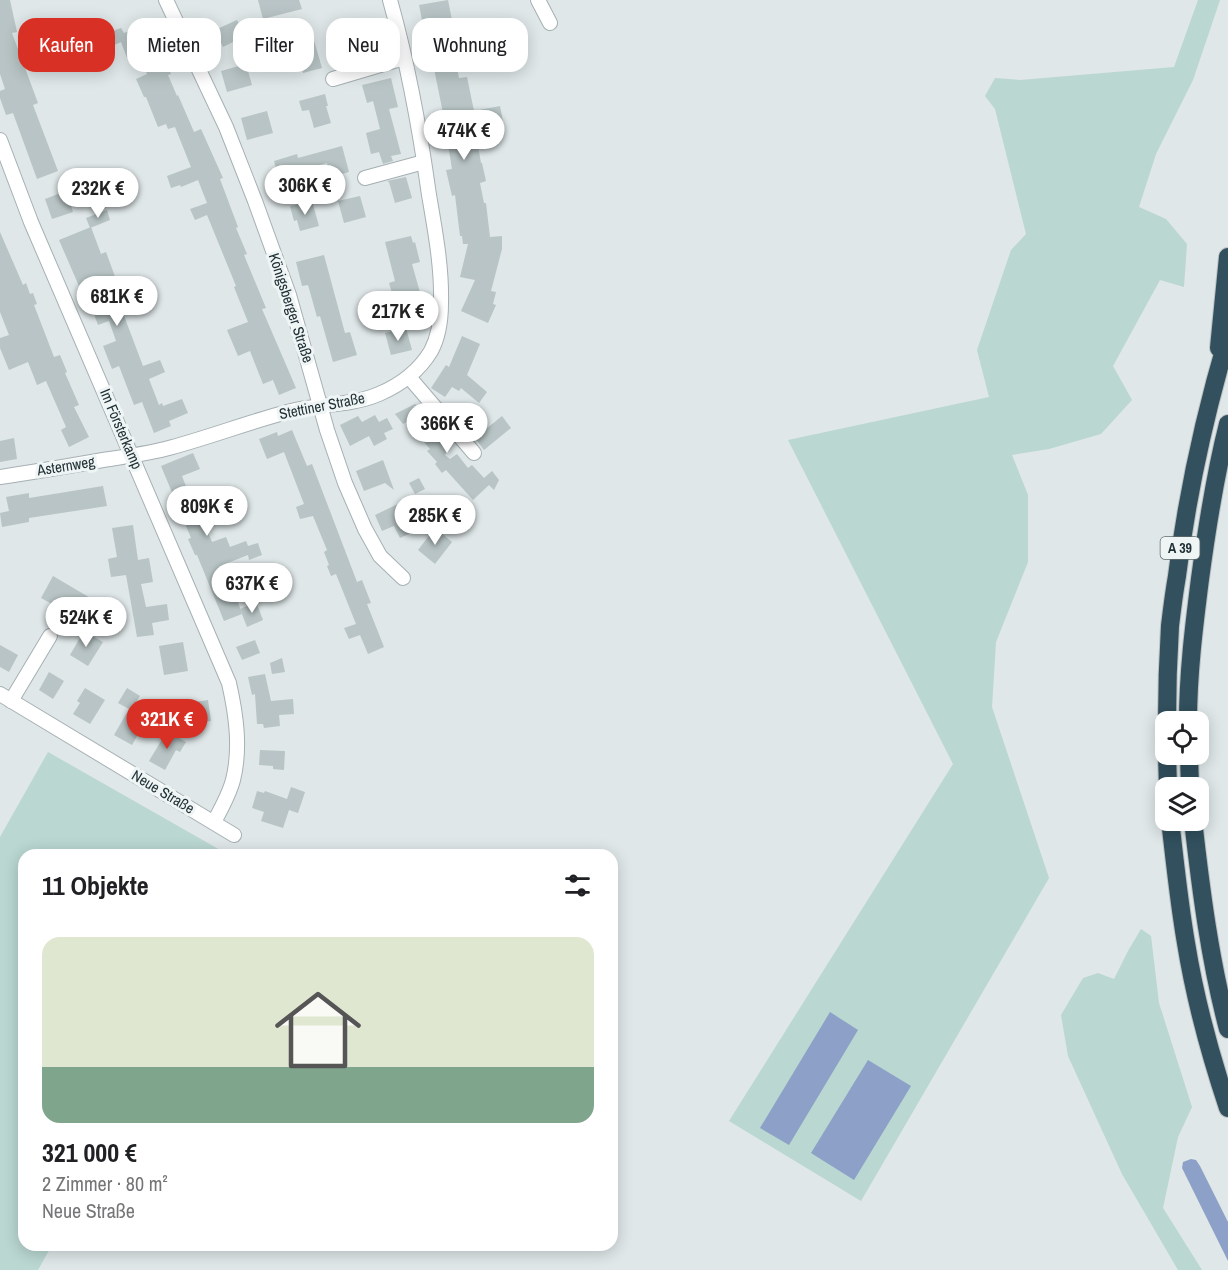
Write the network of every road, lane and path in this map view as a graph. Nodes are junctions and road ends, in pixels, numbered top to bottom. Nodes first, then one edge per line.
1 (166, 0) edge
2 (390, 0) edge
3 (538, 0) edge
4 (550, 23) dead end
5 (404, 58) junction
6 (333, 79) dead end
7 (0, 140) edge
8 (424, 162) junction
9 (365, 178) dead end
10 (1228, 257) edge
11 (1228, 336) edge
12 (409, 377) junction
13 (1216, 378) junction
14 (321, 406) junction
15 (1228, 424) edge
16 (474, 453) dead end
17 (133, 456) junction
18 (0, 477) edge
19 (403, 578) dead end
20 (50, 636) dead end
21 (5, 697) edge
22 (1167, 711) edge
23 (1188, 711) edge
24 (214, 822) junction
25 (1171, 831) edge
26 (1194, 831) edge
27 (234, 835) dead end
28 (1228, 1029) edge
29 (1228, 1108) edge

1 - 14 street, Königsberger Straße
2 - 5 street, Stettiner Straße
3 - 4 street
5 - 6 street
5 - 8 street, Stettiner Straße
7 - 17 street, Im Försterkamp
8 - 9 street
8 - 12 street, Stettiner Straße
10 - 13 highway
11 - 13 highway, A 39
12 - 14 street, Stettiner Straße
12 - 16 street
13 - 22 highway, A 39
14 - 17 street, Stettiner Straße
14 - 19 street, Königsberger Straße
15 - 23 highway, A 39
17 - 18 street, Asternweg
17 - 24 street, Im Försterkamp
20 - 21 street
21 - 24 street, Neue Straße
24 - 27 street, Neue Straße
25 - 29 highway
26 - 28 highway

